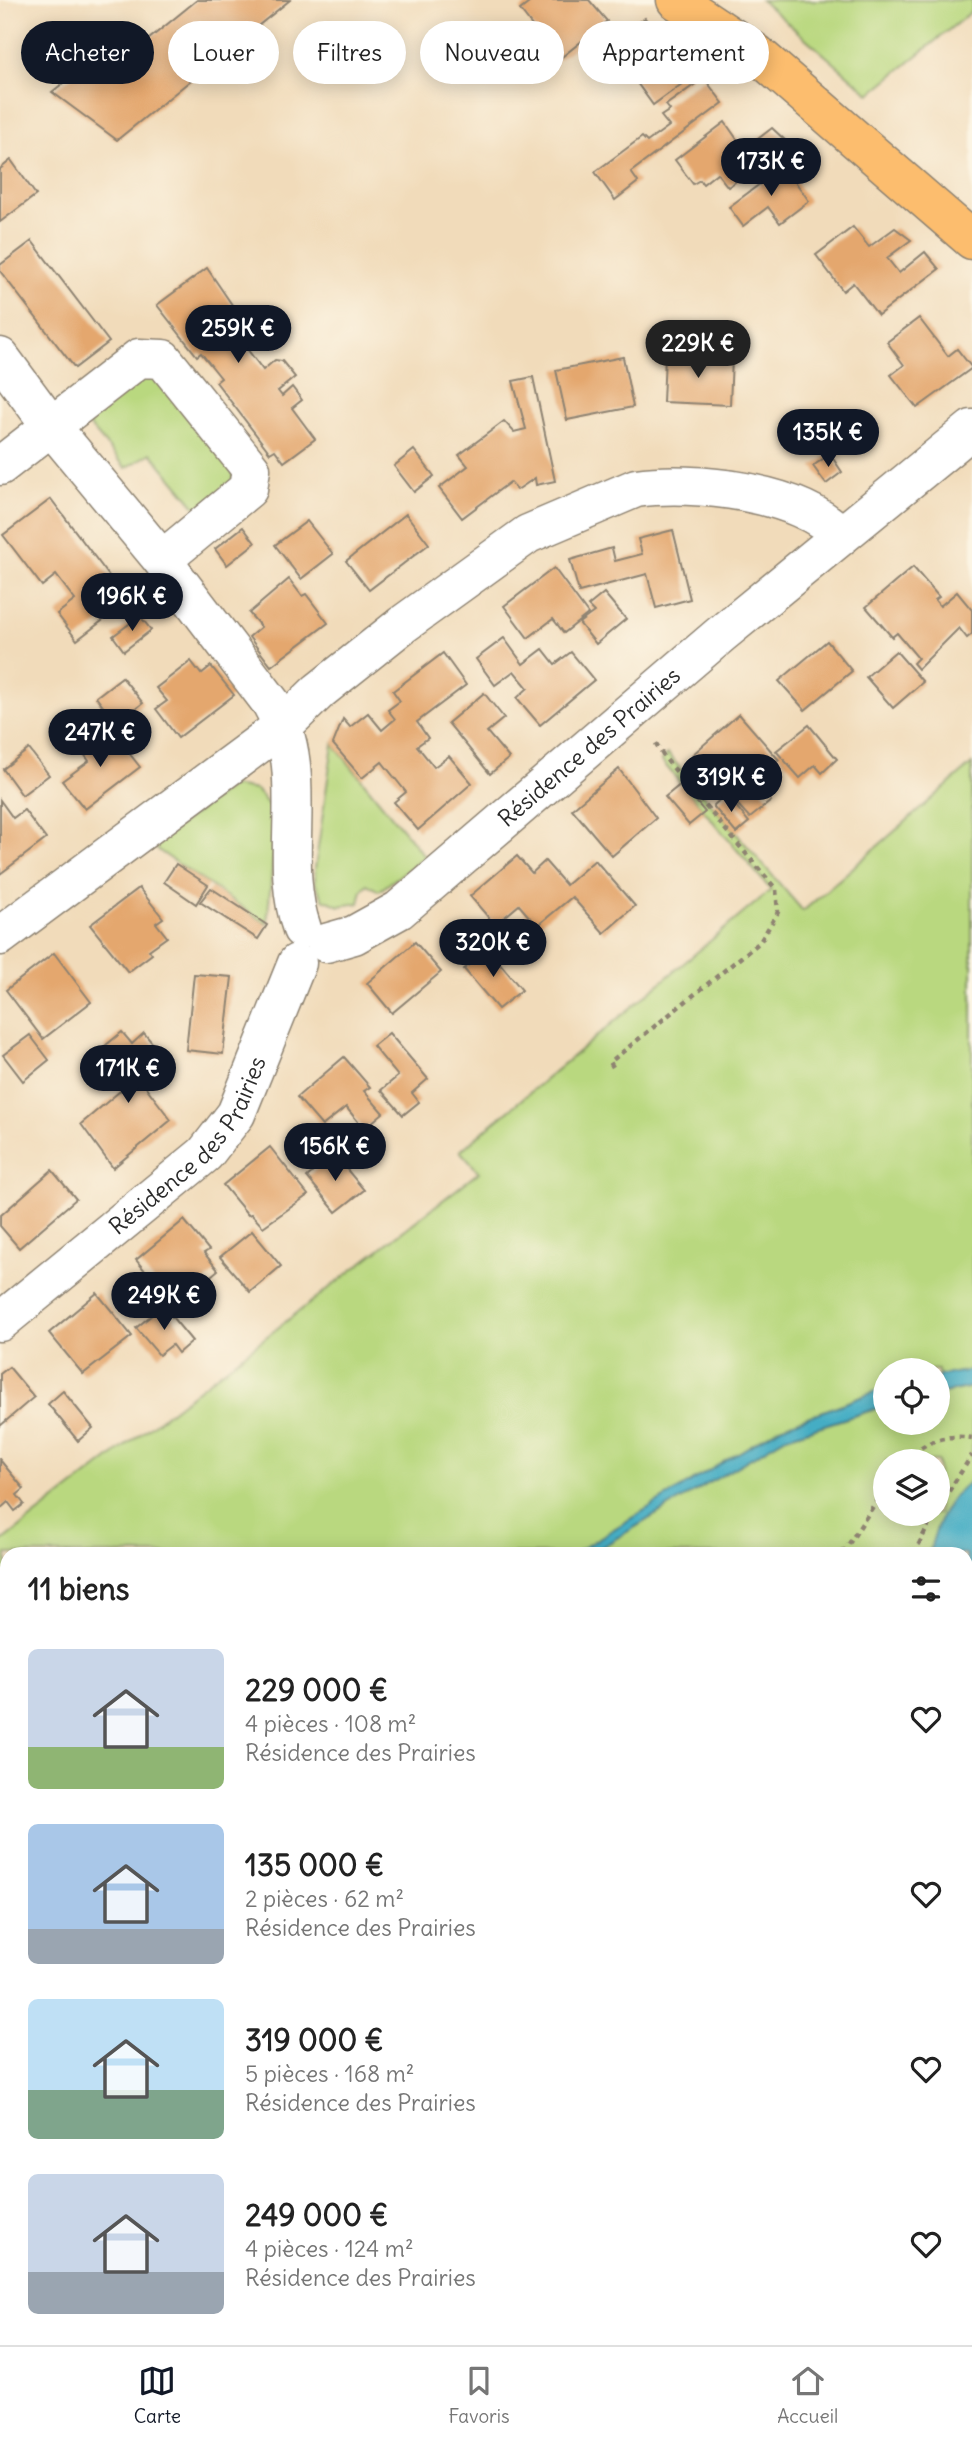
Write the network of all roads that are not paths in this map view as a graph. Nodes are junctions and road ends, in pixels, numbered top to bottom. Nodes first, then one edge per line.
1 (676, 0) edge
2 (972, 240) edge
3 (0, 357) edge
4 (51, 426) junction
5 (972, 429) edge
6 (0, 466) edge
7 (840, 535) junction
8 (162, 560) junction
9 (284, 725) junction
10 (0, 936) edge
11 (308, 945) junction
12 (0, 1322) edge

1 - 2 main road
3 - 4 street
4 - 6 street
4 - 8 street
4 - 8 street
5 - 7 street, Résidence des Prairies
7 - 9 street
7 - 11 street, Résidence des Prairies
8 - 9 street
9 - 10 street
9 - 11 street
11 - 12 street, Résidence des Prairies

